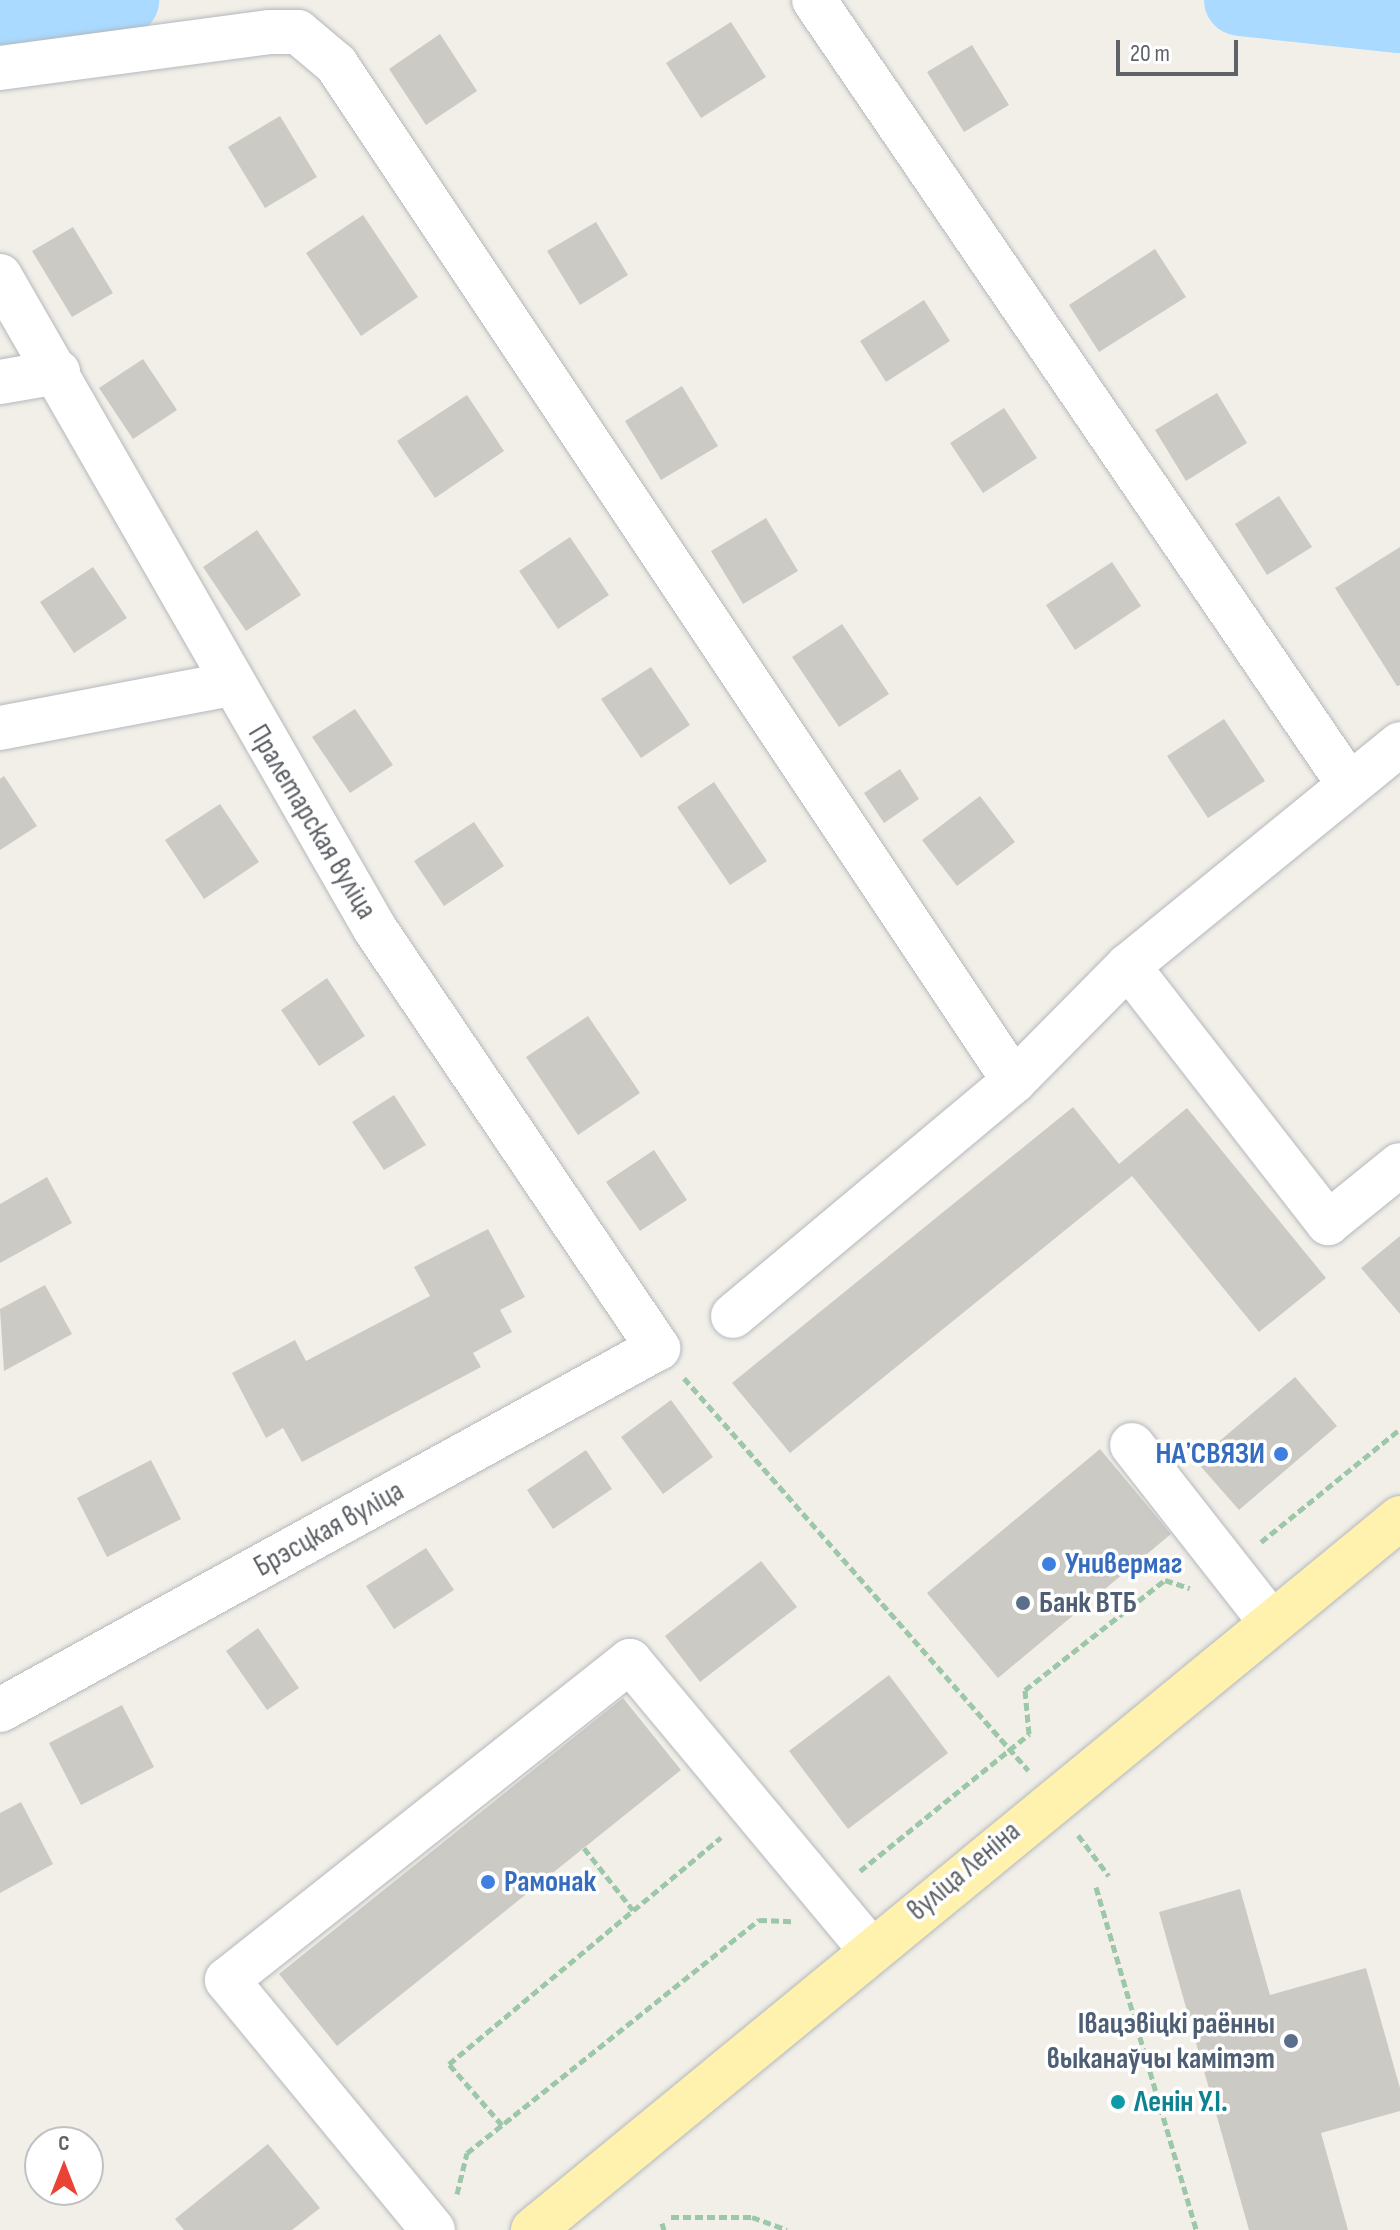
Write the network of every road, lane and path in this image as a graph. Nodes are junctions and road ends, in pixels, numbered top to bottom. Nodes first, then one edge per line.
1 (814, 0) edge
2 (0, 68) edge
3 (0, 276) edge
4 (58, 372) junction
5 (0, 382) edge
6 (230, 684) junction
7 (0, 728) edge
8 (1400, 744) edge
9 (1348, 783) junction
10 (1128, 966) junction
11 (1014, 1081) junction
12 (1400, 1165) edge
13 (733, 1316) dead end
14 (658, 1348) junction
15 (1400, 1429) edge
16 (1132, 1445) dead end
17 (1400, 1518) edge
18 (1229, 1569) junction
19 (1271, 1622) junction
20 (0, 1710) edge
21 (1011, 1748) junction
22 (753, 1809) junction
23 (584, 1848) dead end
24 (1096, 1887) dead end
25 (827, 1898) junction
26 (633, 1910) junction
27 (870, 1949) junction
28 (502, 2125) junction
29 (671, 2217) dead end
30 (429, 2225) edge
31 (533, 2230) edge
32 (787, 2230) edge
33 (1196, 2230) edge

1 - 9 street
2 - 11 street
3 - 4 street, Пралетарская вуліца
4 - 5 street
4 - 6 street, Пралетарская вуліца
6 - 7 street
6 - 14 street, Пралетарская вуліца
8 - 9 street
9 - 10 street
10 - 11 street
10 - 12 street
11 - 13 street
14 - 20 street, Брэсцкая вуліца
14 - 21 path
15 - 18 path
16 - 18 street
17 - 19 main road, вуліца Леніна
18 - 19 street
18 - 21 path
19 - 27 main road, вуліца Леніна
21 - 25 path
22 - 25 street
22 - 26 path
22 - 30 street
23 - 26 path
24 - 33 path
25 - 27 street
25 - 28 path
26 - 28 path
27 - 31 main road, вуліца Леніна
28 - 30 path
29 - 32 path

